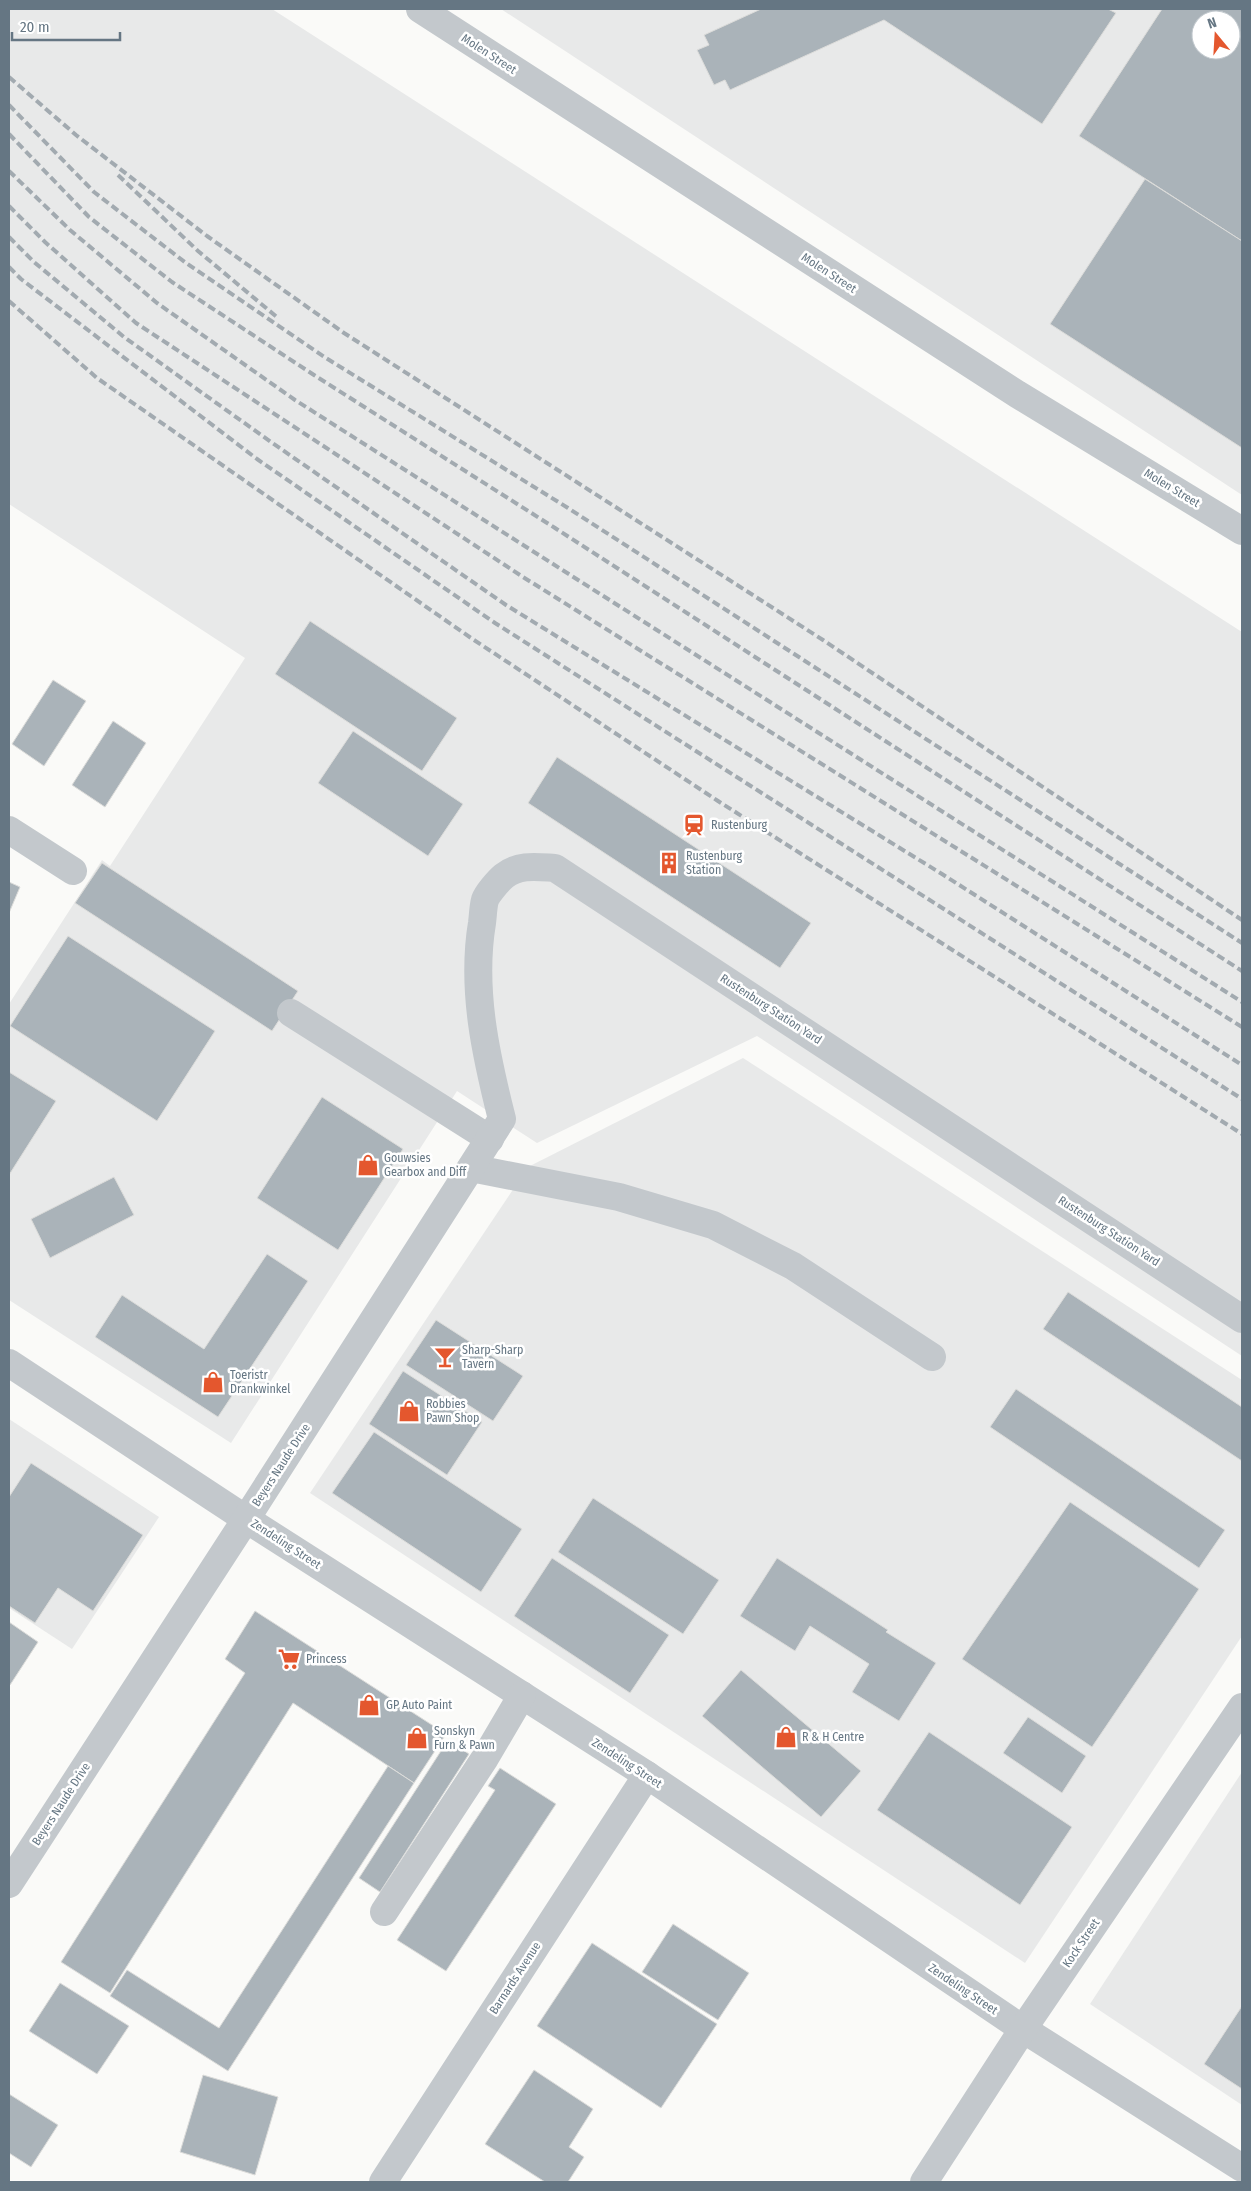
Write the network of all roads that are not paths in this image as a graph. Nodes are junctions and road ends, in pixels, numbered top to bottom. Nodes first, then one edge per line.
1 (420, 9) edge
2 (1242, 531) edge
3 (9, 830) edge
4 (73, 871) dead end
5 (291, 1013) dead end
6 (496, 1129) junction
7 (471, 1168) junction
8 (1242, 1319) edge
9 (932, 1358) dead end
10 (9, 1363) edge
11 (246, 1519) junction
12 (522, 1696) junction
13 (1242, 1707) edge
14 (647, 1775) junction
15 (9, 1884) edge
16 (384, 1912) dead end
17 (1023, 2029) junction
18 (1242, 2168) edge
19 (383, 2182) edge
20 (924, 2182) edge

1 - 2 street, Molen Street
3 - 4 street
5 - 6 street
6 - 7 street, Beyers Naude Drive
6 - 8 street, Rustenburg Station Yard
7 - 9 street
7 - 11 street, Beyers Naude Drive
10 - 11 street, Zendeling Street
11 - 12 street, Zendeling Street
11 - 15 street, Beyers Naude Drive
12 - 14 street, Zendeling Street
12 - 16 street
13 - 17 street, Kock Street
14 - 17 street, Zendeling Street
14 - 19 street, Barnards Avenue
17 - 18 street, Zendeling Street
17 - 20 street, Kock Street

